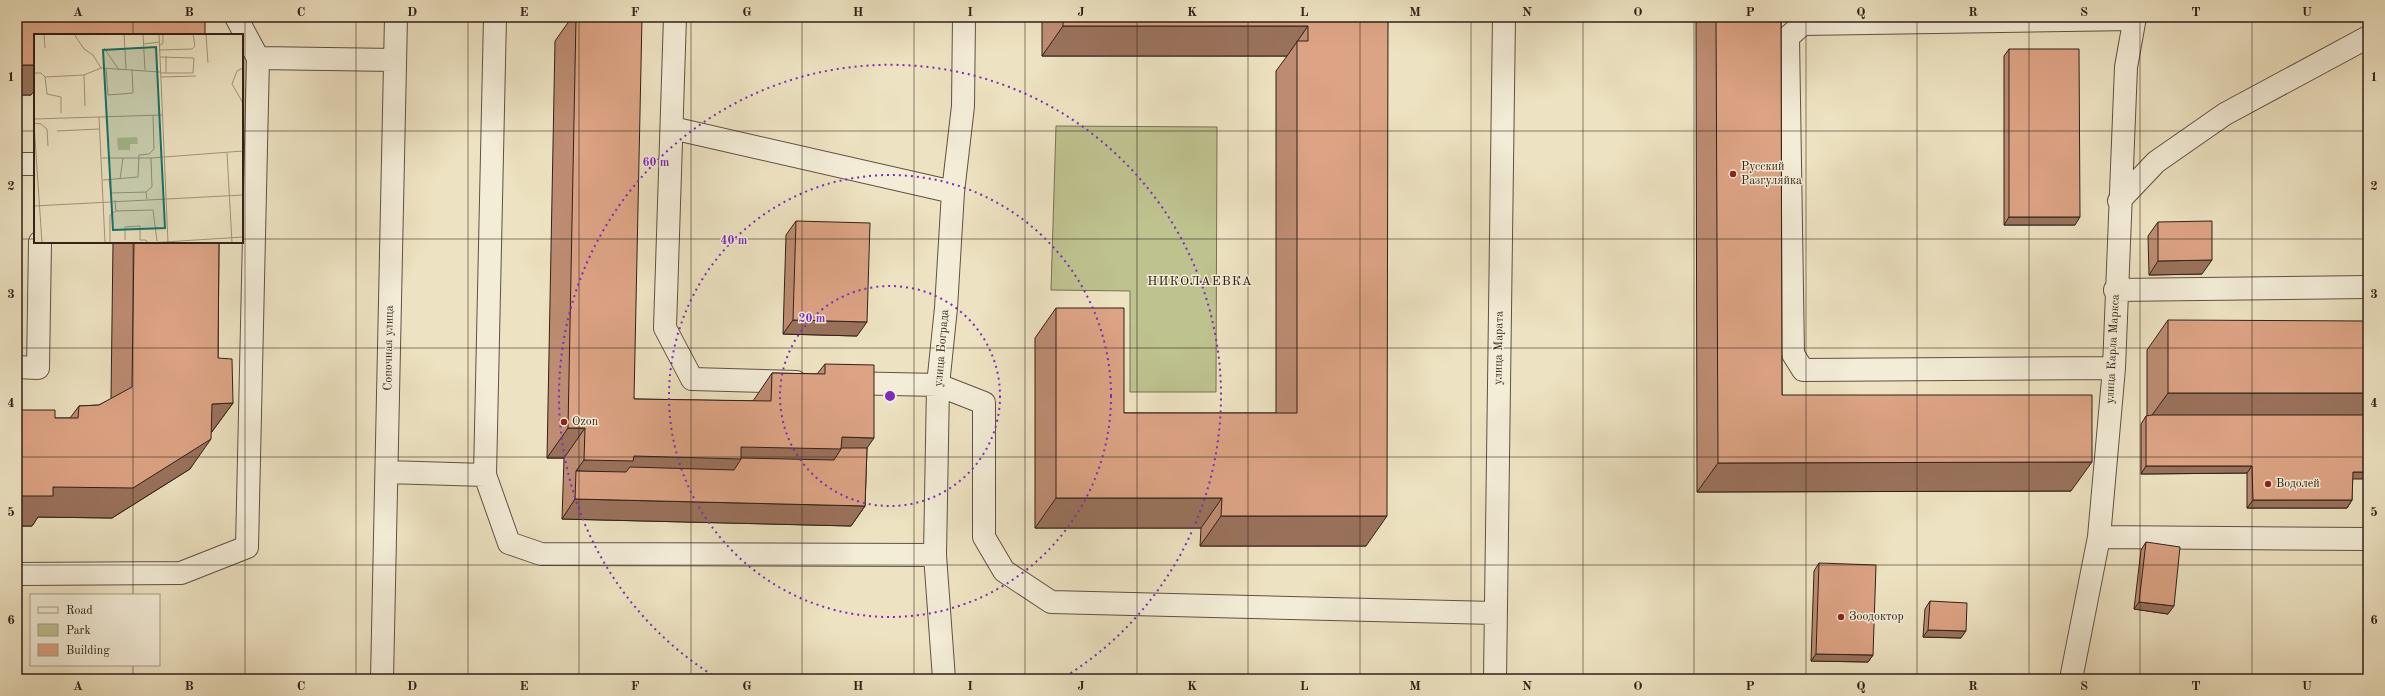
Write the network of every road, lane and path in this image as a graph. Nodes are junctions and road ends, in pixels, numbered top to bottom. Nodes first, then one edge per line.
1 (236, 17) edge
2 (396, 17) edge
3 (495, 17) edge
4 (675, 17) edge
5 (964, 17) edge
6 (1504, 17) edge
7 (2135, 18) edge
8 (2368, 37) edge
9 (258, 58) junction
10 (395, 60) junction
11 (672, 128) junction
12 (17, 164) edge
13 (34, 164) edge
14 (953, 192) junction
15 (2119, 201) junction
16 (40, 243) edge
17 (2368, 287) edge
18 (2115, 290) junction
19 (17, 367) edge
20 (2114, 368) junction
21 (938, 385) junction
22 (387, 472) junction
23 (485, 475) junction
24 (2099, 537) junction
25 (2368, 539) edge
26 (936, 555) junction
27 (17, 574) edge
28 (1494, 612) junction
29 (382, 679) edge
30 (944, 679) edge
31 (1494, 679) edge
32 (2071, 679) edge

1 - 9 street
2 - 10 street, Сопочная улица
3 - 23 street
4 - 11 street
5 - 14 street, улица Бограда
6 - 28 street, улица Марата
7 - 15 street, улица Карла Маркса
7 - 20 street
8 - 15 street
9 - 10 street
9 - 27 street
10 - 22 street, Сопочная улица
11 - 14 street
11 - 21 street
12 - 13 street
14 - 21 street, улица Бограда
15 - 18 street, улица Карла Маркса
16 - 19 street
17 - 18 street
18 - 20 street, улица Карла Маркса
20 - 24 street, улица Карла Маркса
21 - 26 street, улица Бограда
21 - 28 street
22 - 23 street
22 - 29 street, Сопочная улица
23 - 26 street
24 - 25 street
24 - 32 street, улица Карла Маркса
26 - 30 street, улица Бограда
28 - 31 street, улица Марата

